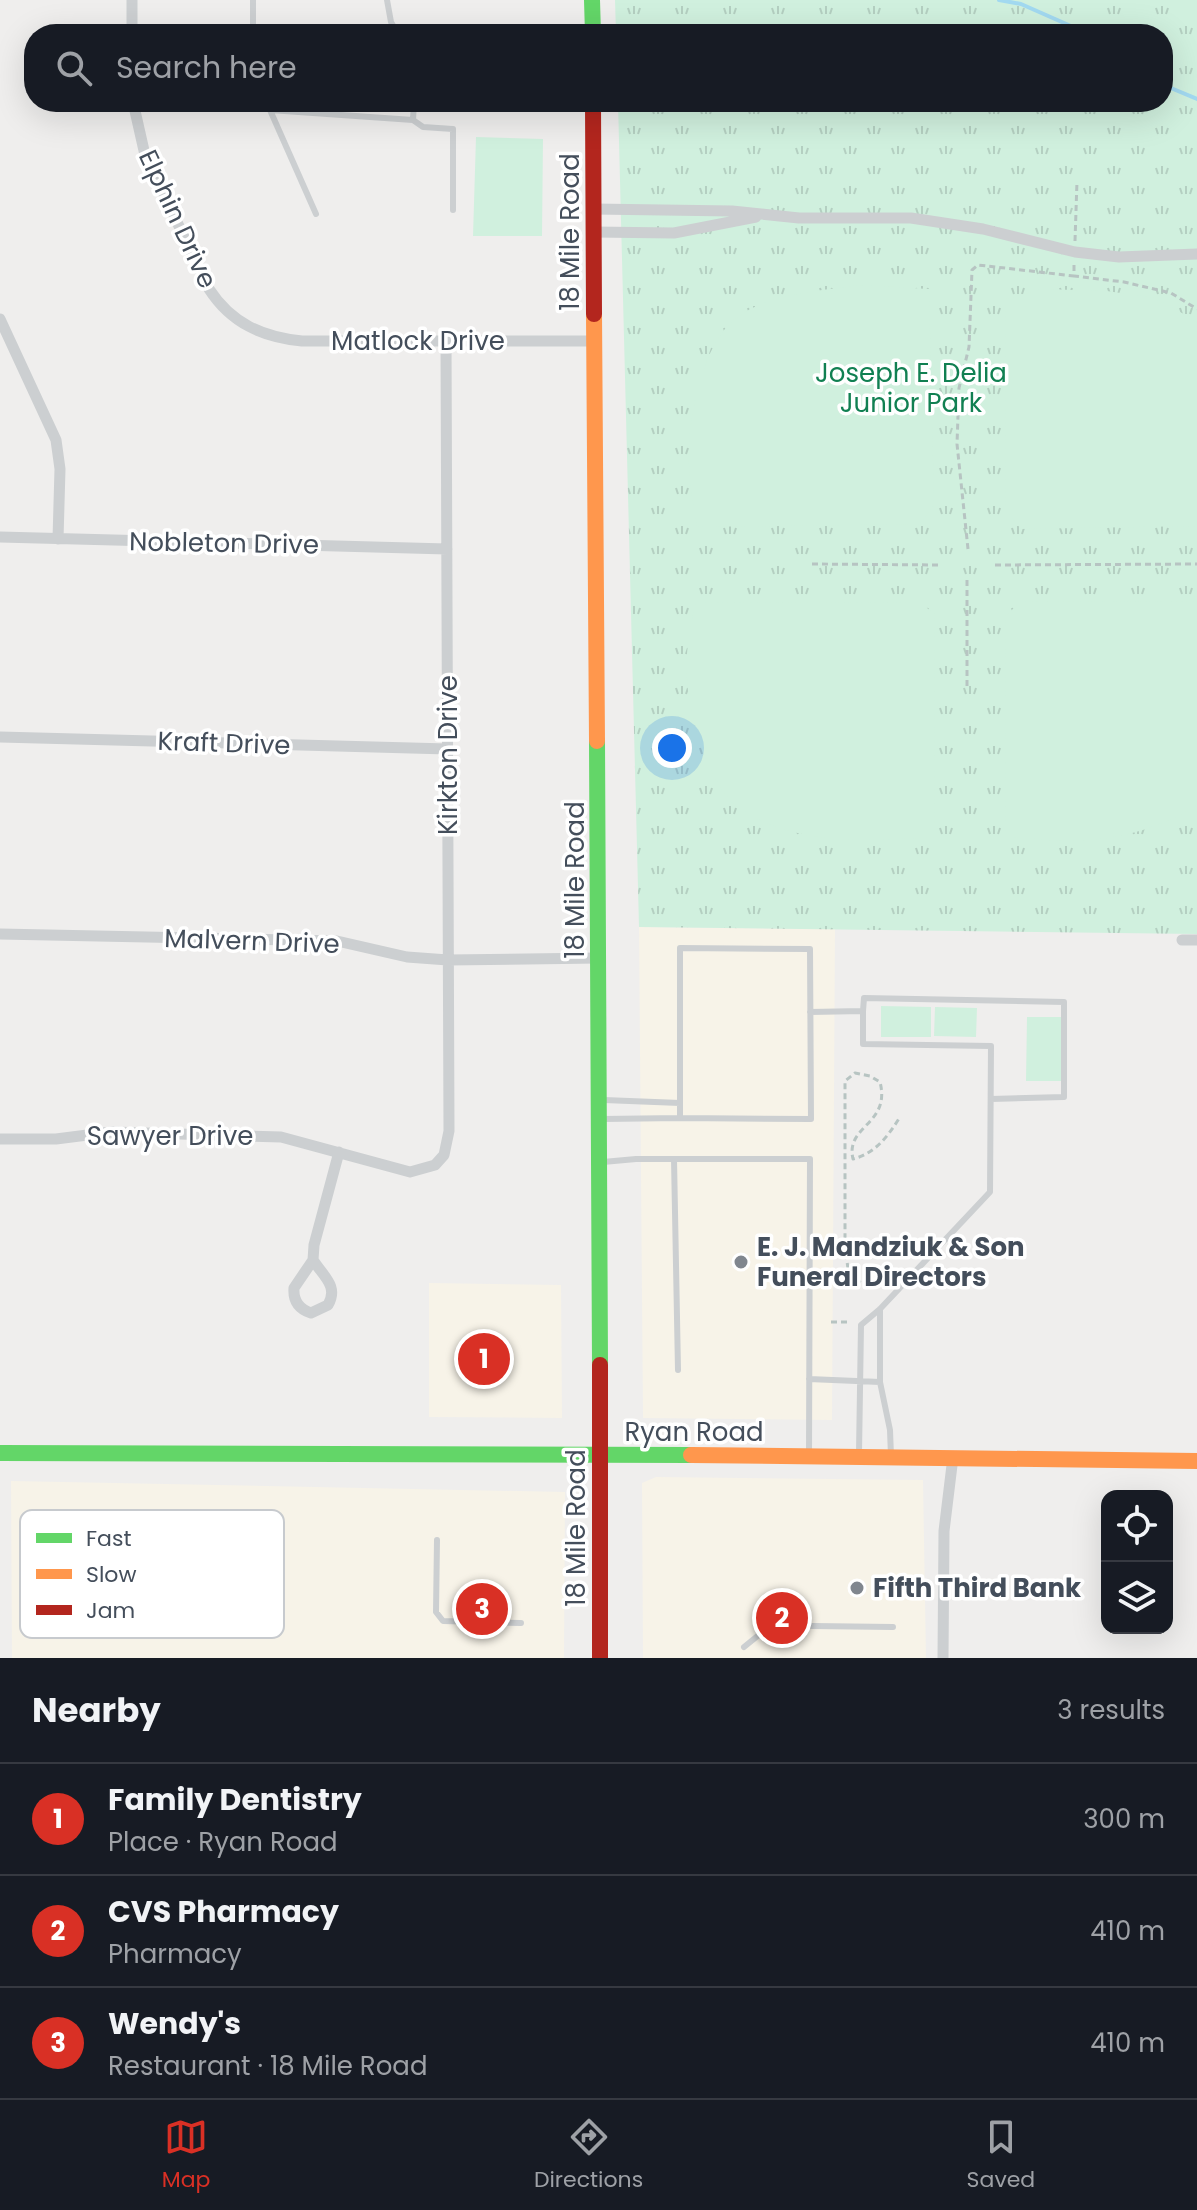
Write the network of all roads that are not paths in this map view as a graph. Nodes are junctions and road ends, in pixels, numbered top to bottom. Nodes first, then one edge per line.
1 (132, 0) edge
2 (253, 0) edge
3 (387, 0) edge
4 (592, 0) edge
5 (132, 24) edge
6 (253, 24) edge
7 (393, 24) edge
8 (593, 24) edge
9 (135, 112) edge
10 (271, 112) edge
11 (299, 112) edge
12 (413, 112) edge
13 (593, 112) edge
14 (413, 120) junction
15 (594, 209) junction
16 (453, 210) dead end
17 (316, 214) dead end
18 (763, 216) junction
19 (594, 232) junction
20 (1197, 254) edge
21 (0, 319) edge
22 (243, 324) joint
23 (446, 341) junction
24 (595, 341) junction
25 (0, 537) edge
26 (58, 539) junction
27 (447, 549) junction
28 (0, 737) edge
29 (448, 749) junction
30 (0, 934) edge
31 (1182, 940) dead end
32 (1197, 940) edge
33 (599, 958) junction
34 (448, 960) junction
35 (863, 1011) junction
36 (810, 1012) junction
37 (991, 1099) junction
38 (600, 1100) junction
39 (680, 1103) junction
40 (680, 1118) junction
41 (600, 1119) junction
42 (0, 1139) edge
43 (339, 1152) junction
44 (674, 1159) junction
45 (600, 1163) junction
46 (435, 1165) joint
47 (313, 1260) junction
48 (880, 1309) junction
49 (678, 1370) dead end
50 (809, 1379) junction
51 (860, 1382) junction
52 (880, 1382) junction
53 (0, 1453) edge
54 (809, 1455) junction
55 (859, 1455) junction
56 (600, 1456) junction
57 (891, 1456) junction
58 (953, 1457) junction
59 (1197, 1461) edge
60 (437, 1540) dead end
61 (521, 1623) dead end
62 (812, 1626) dead end
63 (893, 1627) dead end
64 (804, 1634) dead end
65 (744, 1647) dead end
66 (600, 1658) edge
67 (943, 1658) edge

1 - 5 street
2 - 6 lane
3 - 7 lane
4 - 8 main road
9 - 22 street, Elphin Drive
10 - 17 lane
11 - 14 lane
12 - 14 lane
13 - 15 main road, 18 Mile Road
14 - 16 lane
15 - 18 street
15 - 19 main road, 18 Mile Road
18 - 19 street
18 - 20 street
19 - 24 main road, 18 Mile Road
21 - 26 street
22 - 23 street, Matlock Drive
23 - 24 street, Matlock Drive
23 - 27 street, Kirkton Drive
24 - 33 main road, 18 Mile Road
25 - 26 street, Nobleton Drive
26 - 27 street, Nobleton Drive
27 - 29 street, Kirkton Drive
28 - 29 street, Kraft Drive
29 - 34 street, Kirkton Drive
30 - 34 street, Malvern Drive
31 - 32 street
33 - 34 street, Malvern Drive
33 - 38 main road, 18 Mile Road
34 - 46 street, Kirkton Drive
35 - 36 lane
35 - 37 lane
35 - 37 lane
36 - 39 lane
36 - 40 lane
37 - 48 lane
38 - 39 lane
38 - 41 main road, 18 Mile Road
39 - 40 lane
40 - 41 lane
41 - 45 main road, 18 Mile Road
42 - 43 street, Sawyer Drive
43 - 46 street, Sawyer Drive
43 - 47 street
44 - 45 lane
44 - 49 lane
44 - 50 lane
45 - 56 main road, 18 Mile Road
47 - 47 street
48 - 51 lane
48 - 52 lane
50 - 51 lane
50 - 54 lane
51 - 52 lane
51 - 55 lane
52 - 57 lane
53 - 56 main road, Ryan Road
54 - 55 main road, Ryan Road
54 - 56 main road, Ryan Road
55 - 57 main road, Ryan Road
56 - 66 main road, 18 Mile Road
57 - 58 main road, Ryan Road
58 - 59 main road, Ryan Road
58 - 67 street
60 - 61 lane
62 - 63 lane
64 - 65 lane

